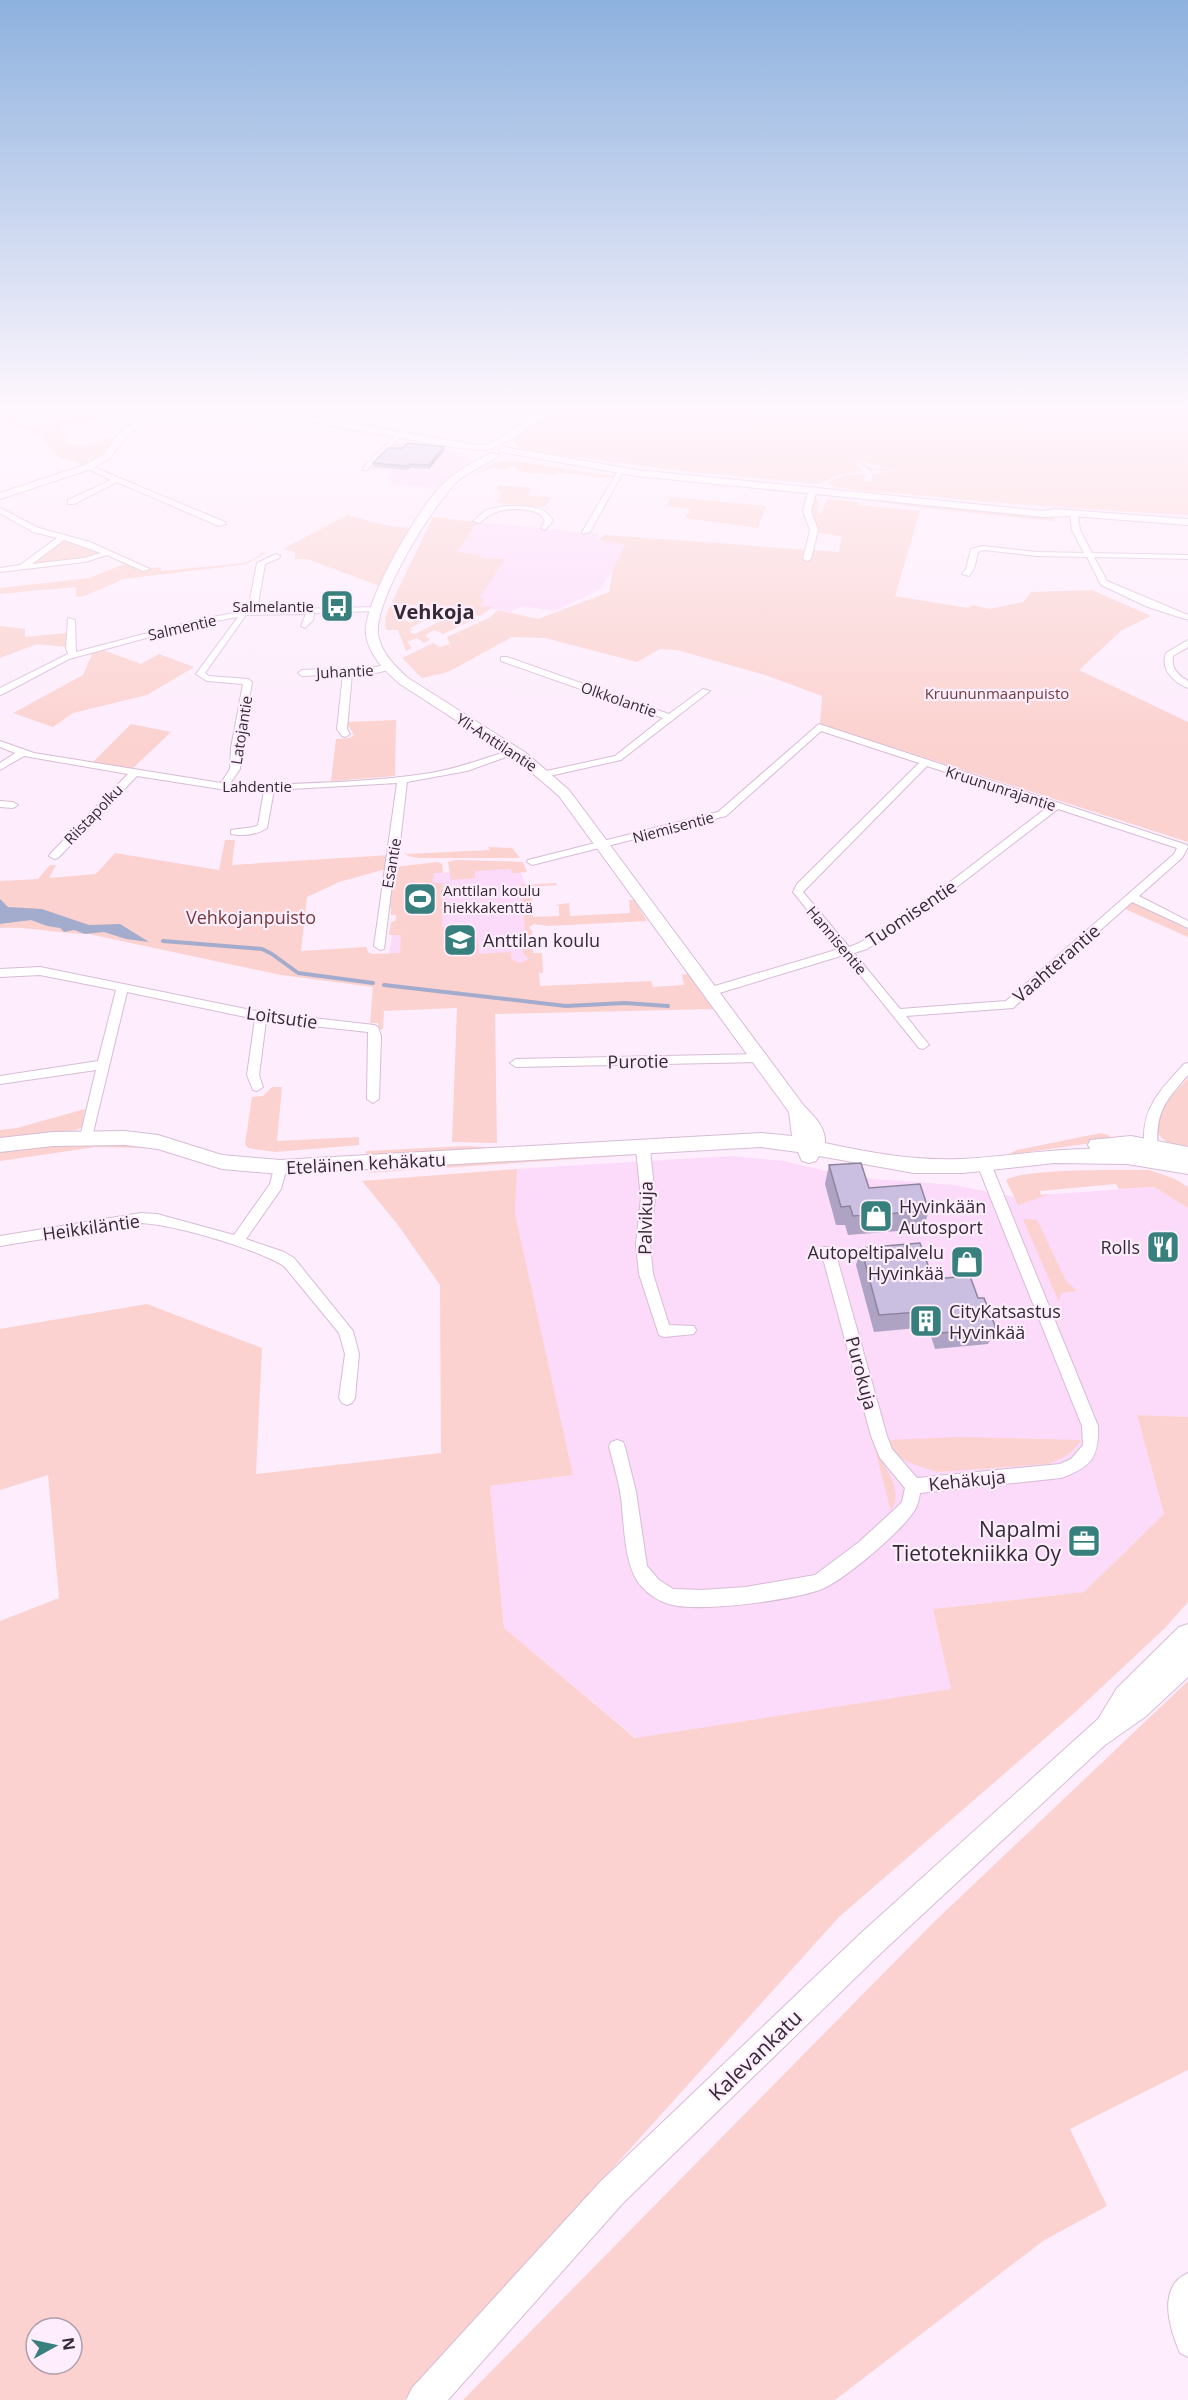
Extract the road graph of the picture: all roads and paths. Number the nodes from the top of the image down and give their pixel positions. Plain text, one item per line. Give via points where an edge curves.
1 (14, 518) edge
2 (208, 518) edge
3 (420, 518) edge
4 (480, 518) edge
5 (548, 518) edge
6 (595, 518) edge
7 (810, 518) edge
8 (1072, 518) edge
9 (1121, 518) edge
10 (477, 521) dead end
11 (1188, 522) edge
12 (222, 524) dead end
13 (545, 528) dead end
14 (586, 532) dead end
15 (63, 537) junction
16 (107, 553) junction
17 (1089, 555) junction
18 (276, 556) dead end
19 (1188, 557) edge
20 (807, 559) dead end
21 (23, 567) junction
22 (146, 569) dead end
23 (0, 570) edge
24 (966, 574) dead end
25 (376, 609) junction
26 (310, 611) junction
27 (247, 613) junction
28 (1188, 618) edge
29 (71, 620) dead end
30 (304, 626) dead end
31 (1188, 643) edge
32 (73, 655) junction
33 (504, 659) dead end
34 (389, 667) junction
35 (348, 671) junction
36 (302, 673) dead end
37 (1188, 686) edge
38 (706, 691) dead end
39 (0, 692) edge
40 (670, 717) junction
41 (819, 727) joint
42 (345, 734) dead end
43 (0, 744) edge
44 (515, 752) junction
45 (22, 753) junction
46 (924, 763) junction
47 (0, 766) edge
48 (134, 773) junction
49 (545, 774) junction
50 (402, 780) junction
51 (223, 787) junction
52 (269, 788) junction
53 (0, 804) edge
54 (13, 806) dead end
55 (1056, 807) junction
56 (235, 832) dead end
57 (603, 845) junction
58 (1183, 847) joint
59 (54, 856) dead end
60 (532, 862) dead end
61 (1131, 897) junction
62 (1188, 925) edge
63 (380, 946) dead end
64 (848, 952) junction
65 (0, 973) edge
66 (122, 988) junction
67 (712, 991) junction
68 (898, 1013) junction
69 (261, 1016) junction
70 (923, 1045) dead end
71 (761, 1058) junction
72 (516, 1063) dead end
73 (103, 1065) junction
74 (1188, 1067) edge
75 (0, 1080) edge
76 (257, 1087) dead end
77 (373, 1100) dead end
78 (86, 1137) junction
79 (0, 1145) edge
80 (643, 1149) junction
81 (810, 1149) junction
82 (1151, 1153) junction
83 (1188, 1154) edge
84 (984, 1164) junction
85 (280, 1167) junction
86 (1188, 1167) edge
87 (0, 1241) edge
88 (237, 1241) junction
89 (828, 1251) dead end
90 (689, 1330) dead end
91 (347, 1398) dead end
92 (617, 1447) dead end
93 (914, 1486) junction
94 (1188, 1636) edge
95 (1188, 1660) edge
96 (1105, 1728) junction
97 (1188, 2285) edge
98 (1188, 2345) edge
99 (423, 2400) edge

1 - 15 street via 36,530
2 - 12 street
3 - 25 street, Yli-Anttilantie
4 - 10 street
5 - 13 street
6 - 14 street
7 - 20 street via 814,530
8 - 17 street
9 - 11 street
15 - 16 street
15 - 21 street
16 - 21 street via 85,560
16 - 22 street
17 - 19 street
17 - 24 street via 978,549
17 - 28 street via 1104,583 1141,602
18 - 27 street via 261,563
21 - 23 street
25 - 26 street, Salmentie
25 - 34 street, Yli-Anttilantie via 373,639
26 - 27 street, Salmentie
26 - 30 street
27 - 32 street, Salmentie
27 - 51 street, Latojantie via 200,674 248,682 235,769
29 - 32 street
31 - 37 street via 1169,655 1167,662 1172,674
32 - 39 street, Salmentie
33 - 40 street, Olkkolantie
34 - 35 street, Juhantie
34 - 44 street, Yli-Anttilantie via 413,688
35 - 36 street, Juhantie
35 - 42 street via 342,722
38 - 40 street
40 - 49 street, Olkkolantie via 618,758
41 - 46 street, Kruununrajantie
41 - 57 street, Niemisentie via 722,814
43 - 45 street, Lahdentie
44 - 49 street, Yli-Anttilantie
44 - 50 street, Lahdentie via 464,769
45 - 47 street
45 - 48 street, Lahdentie
46 - 55 street, Kruununrajantie
46 - 64 street, Hannisentie via 798,892
48 - 51 street, Lahdentie
48 - 59 street, Riistapolku
49 - 57 street, Yli-Anttilantie
50 - 52 street, Lahdentie
50 - 63 street, Esantie
51 - 52 street, Lahdentie
52 - 56 street via 263,826
53 - 54 street
55 - 58 street, Kruununrajantie
55 - 64 street, Tuomisentie via 915,914
57 - 60 street, Niemisentie
57 - 67 street, Yli-Anttilantie
58 - 61 street, Vaahterantie via 1178,856
61 - 62 street
61 - 68 street, Vaahterantie via 1009,1005
64 - 67 street, Tuomisentie
64 - 68 street, Hannisentie
65 - 66 street, Loitsutie via 40,971
66 - 69 street, Loitsutie
66 - 73 street
67 - 71 street, Yli-Anttilantie
68 - 70 street, Hannisentie
69 - 76 street via 253,1075
69 - 77 street, Loitsutie via 374,1030
71 - 72 street, Purotie
71 - 81 street, Yli-Anttilantie via 798,1111 801,1136
73 - 75 street
73 - 78 street
74 - 82 street via 1152,1109
78 - 79 street, Eteläinen kehäkatu
78 - 85 street, Eteläinen kehäkatu via 158,1142 222,1162
80 - 81 street, Eteläinen kehäkatu via 736,1143
80 - 85 street, Eteläinen kehäkatu
80 - 90 street, Palvikuja via 648,1205 642,1244 646,1274 664,1331
81 - 84 street, Eteläinen kehäkatu via 831,1163 882,1170
82 - 83 street, Eteläinen kehäkatu
82 - 84 street, Eteläinen kehäkatu via 1127,1157 1054,1156
82 - 86 street, Eteläinen kehäkatu
84 - 93 street, Kehäkuja via 1090,1426 1091,1446 1077,1464 1061,1471
85 - 88 street via 276,1185
87 - 88 street, Heikkiläntie via 141,1218 165,1220
88 - 91 street, Heikkiläntie via 289,1262 346,1331 352,1354
89 - 93 street, Purokuja via 879,1436 886,1453
92 - 93 street, Kehäkuja via 639,1568 649,1583 675,1598 699,1600 826,1579 897,1519 908,1507
94 - 96 street, Kalevankatu via 1126,1697
95 - 96 street, Kalevankatu via 1136,1708
96 - 99 street, Kalevankatu via 879,1935 612,2192
97 - 98 street via 1180,2295 1178,2313

